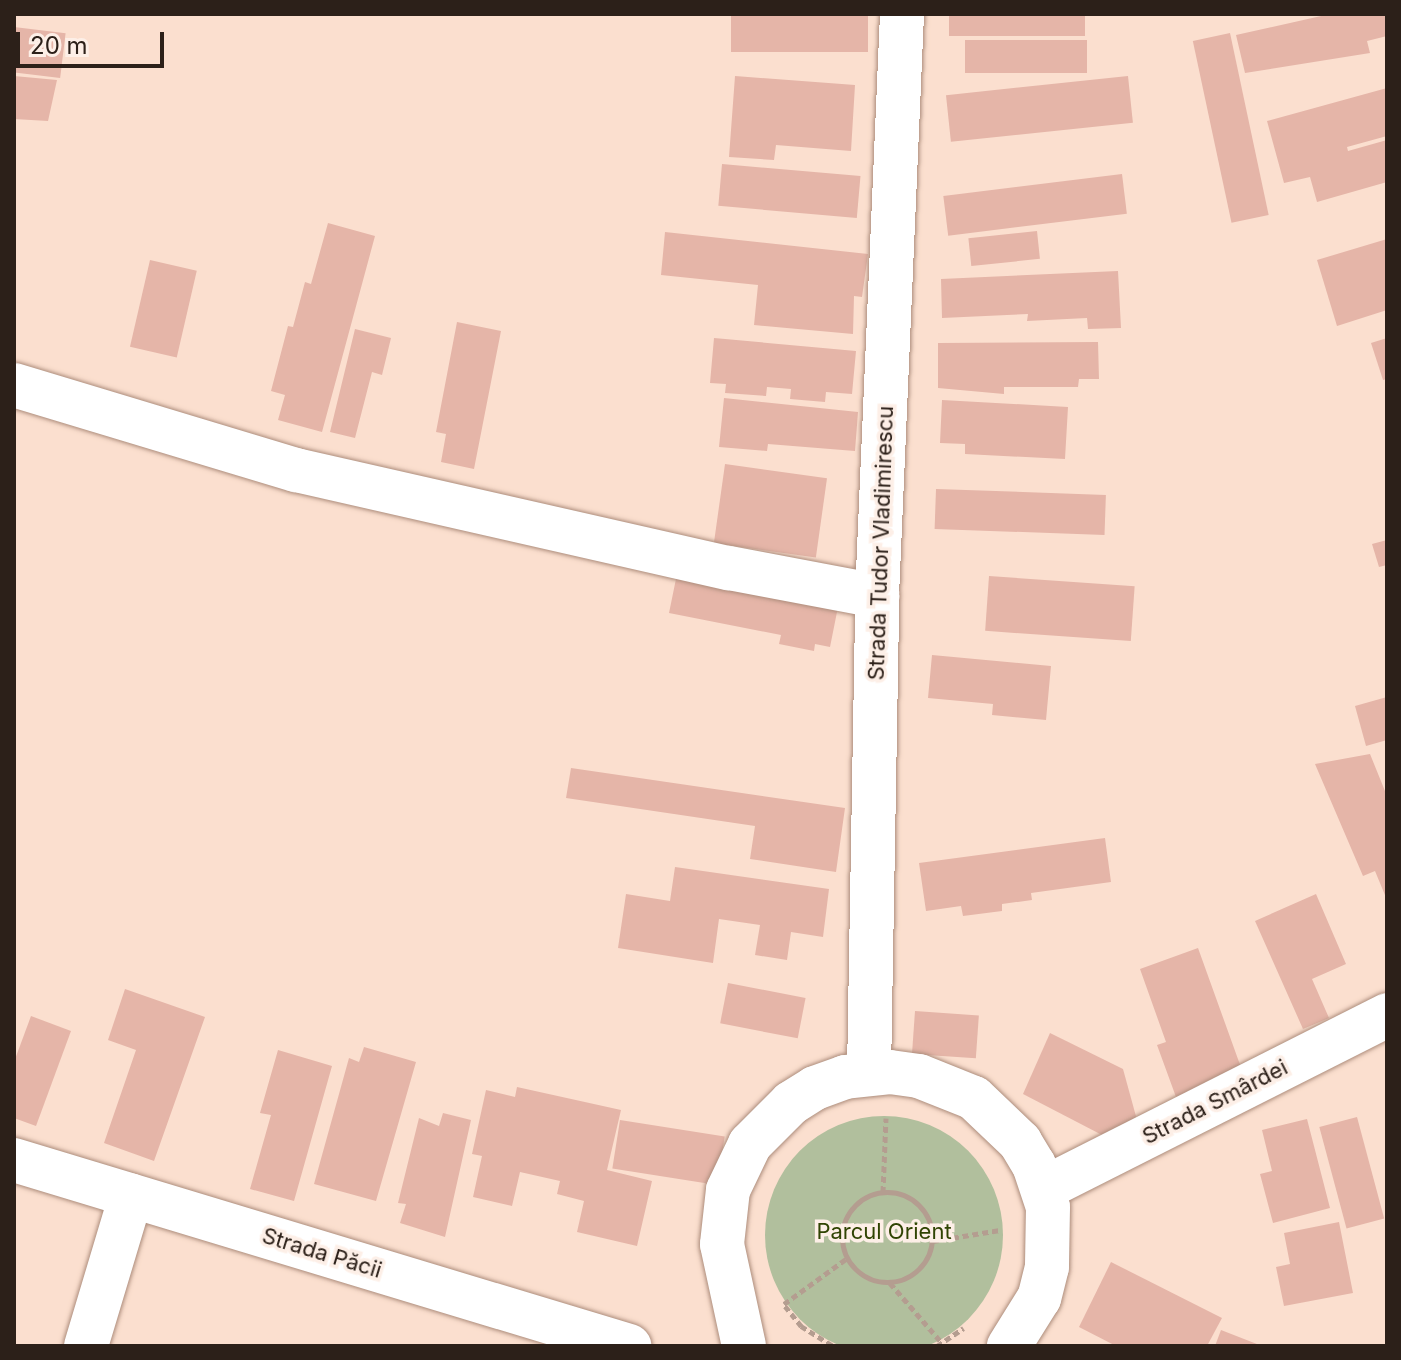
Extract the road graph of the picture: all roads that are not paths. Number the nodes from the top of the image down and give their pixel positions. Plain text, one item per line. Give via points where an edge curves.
1 (902, 14) edge
2 (14, 385) edge
3 (877, 596) junction
4 (1387, 1015) edge
5 (869, 1073) junction
6 (14, 1160) edge
7 (1043, 1189) junction
8 (131, 1196) junction
9 (86, 1346) edge
10 (629, 1346) edge
11 (744, 1346) edge
12 (1009, 1346) edge

1 - 3 street, Strada Tudor Vladimirescu
2 - 3 street via 296,470 729,568
3 - 5 street, Strada Tudor Vladimirescu
4 - 7 street, Strada Smârdei
5 - 7 street via 919,1076 974,1098 1020,1142
5 - 11 street via 815,1088 791,1103 764,1126 735,1171 722,1244
6 - 8 street, Strada Păcii
7 - 12 street via 1050,1235 1047,1267 1039,1298
8 - 9 street
8 - 10 street, Strada Păcii

